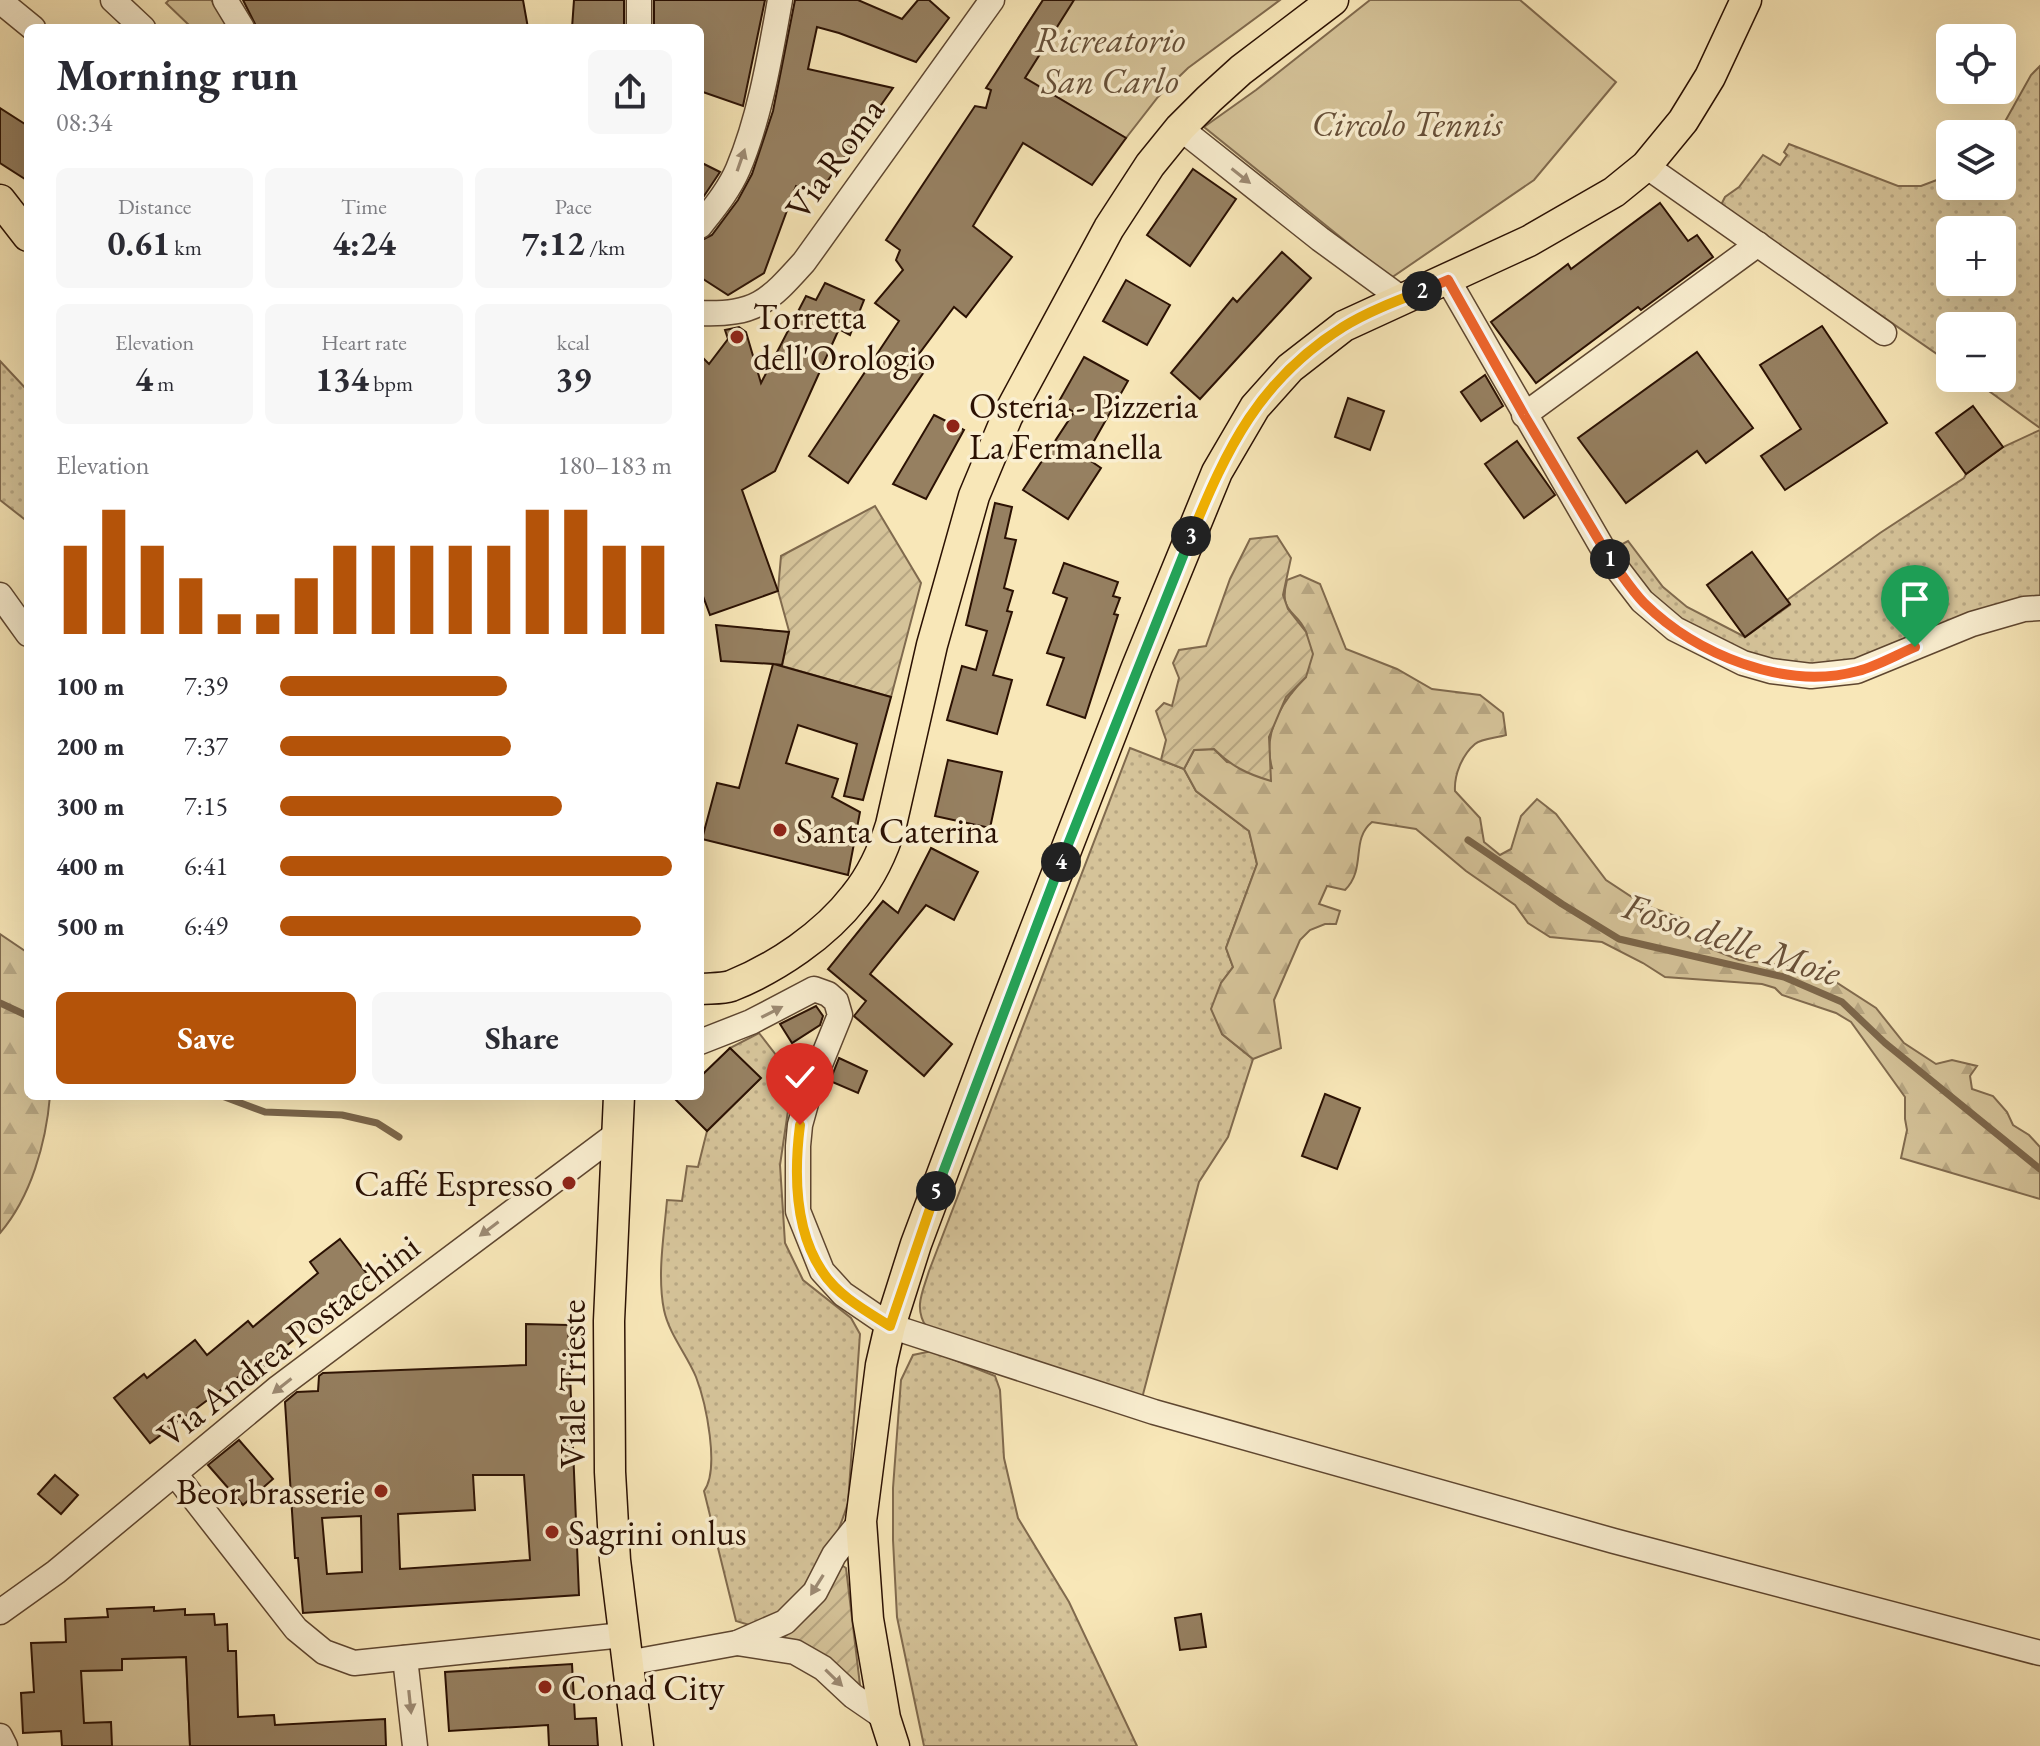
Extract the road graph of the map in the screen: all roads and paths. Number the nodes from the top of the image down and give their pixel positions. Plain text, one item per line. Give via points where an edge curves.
1 (113, 0) edge
2 (225, 0) edge
3 (639, 0) edge
4 (992, 0) edge
5 (1333, 0) edge
6 (1746, 0) edge
7 (0, 1) edge
8 (778, 12) edge
9 (28, 24) edge
10 (139, 24) edge
11 (240, 24) edge
12 (639, 24) edge
13 (1180, 128) junction
14 (1646, 166) junction
15 (0, 200) edge
16 (704, 221) edge
17 (24, 231) edge
18 (1758, 244) junction
19 (1448, 280) junction
20 (1402, 299) junction
21 (704, 313) edge
22 (1884, 333) dead end
23 (1524, 415) junction
24 (0, 595) edge
25 (2040, 608) edge
26 (24, 628) edge
27 (714, 988) edge
28 (704, 1040) edge
29 (619, 1100) edge
30 (631, 1100) edge
31 (619, 1132) junction
32 (890, 1326) junction
33 (175, 1474) junction
34 (861, 1521) junction
35 (1, 1613) edge
36 (737, 1643) junction
37 (625, 1649) junction
38 (2040, 1653) edge
39 (405, 1658) junction
40 (890, 1732) edge
41 (0, 1736) edge
42 (5, 1746) edge
43 (415, 1746) edge
44 (638, 1746) edge

1 - 10 street
2 - 11 street
3 - 12 street
4 - 21 street, Via Roma via 804,262 773,296 743,312
5 - 13 main road via 1241,70
6 - 14 main road via 1703,88
7 - 9 street
16 -> 8 street via 738,170
13 -> 20 street
13 - 27 main road via 1109,228 1007,417 974,496 883,851 854,898 805,943 776,963
14 - 18 street
14 - 19 main road via 1614,192 1529,241
15 - 17 main road
18 - 22 street
18 - 23 street
19 - 20 main road
19 - 23 street
20 - 32 main road via 1344,326 1290,368 1255,407 1217,472 1008,997
23 - 25 street via 1606,554 1642,601 1675,629 1743,663 1811,676 1857,671 1972,624
24 - 26 street
28 -> 32 street via 814,989 836,1001 840,1015 800,1125 798,1211 822,1271 843,1294
29 - 31 main road, Viale Trieste
30 - 31 main road, Viale Trieste
31 -> 33 street, Via Andrea Postacchini via 279,1387
31 - 37 main road, Viale Trieste via 607,1381
32 - 34 main road
32 - 38 street via 1169,1417
33 - 35 street, Via Andrea Postacchini
33 - 39 street via 296,1629 324,1652 354,1663
34 -> 36 street via 834,1555 815,1592 785,1622
34 - 40 main road via 868,1619
36 - 37 street
36 -> 40 street via 795,1652 823,1668
37 - 39 street
37 - 44 main road, Viale Trieste
39 -> 43 street
41 - 42 street

